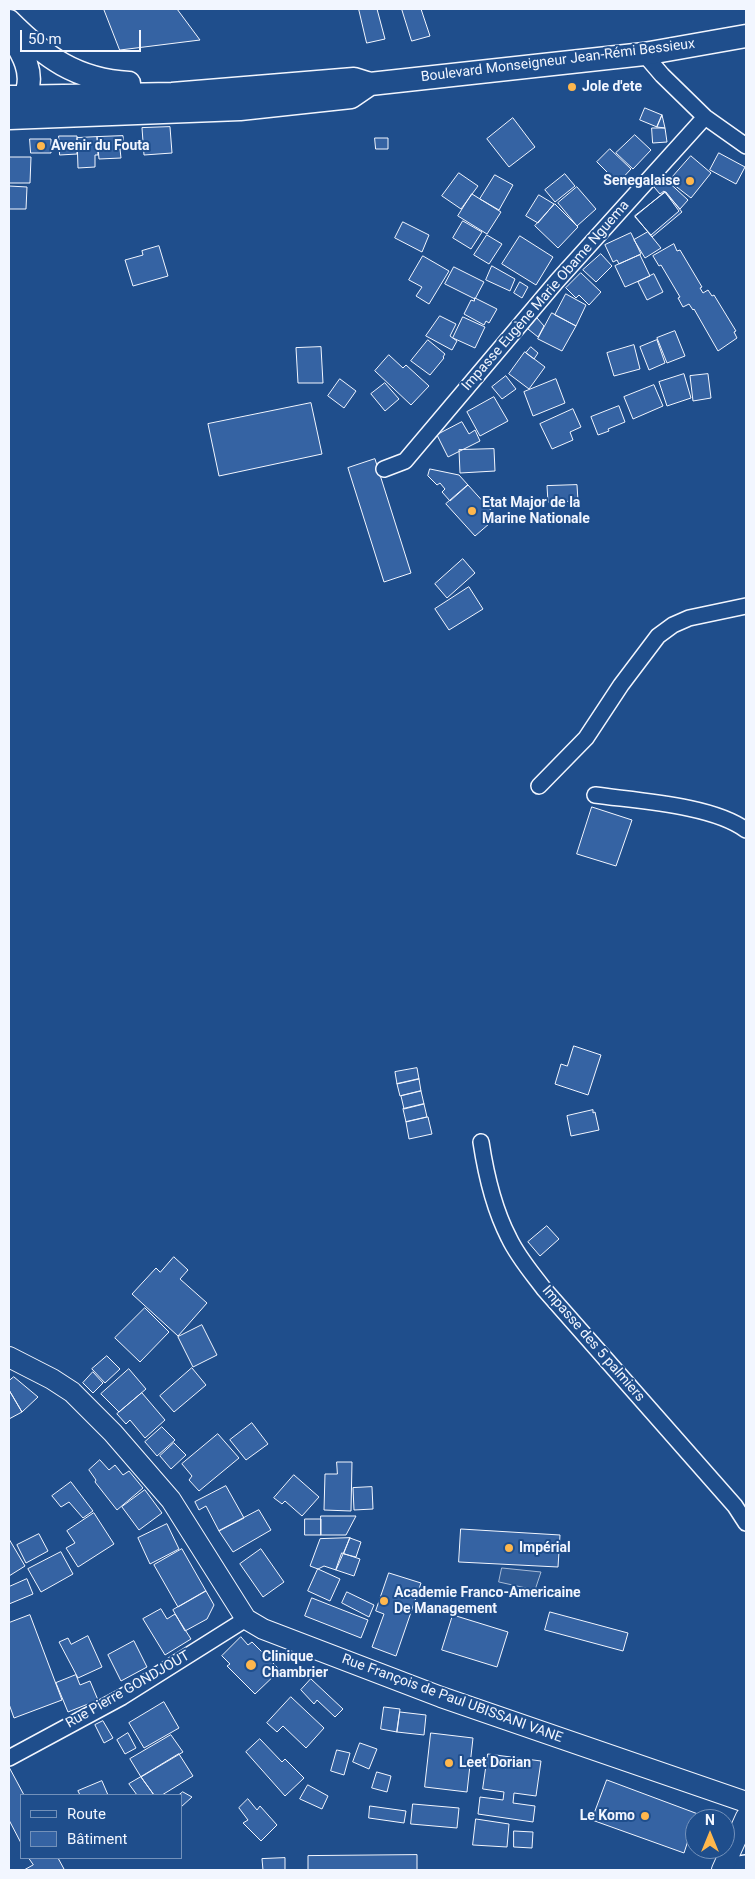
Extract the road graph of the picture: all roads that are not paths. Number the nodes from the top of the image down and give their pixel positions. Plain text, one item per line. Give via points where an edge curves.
1 (9, 21) edge
2 (9, 30) edge
3 (746, 36) edge
4 (644, 54) junction
5 (370, 84) junction
6 (247, 89) junction
7 (14, 102) edge
8 (705, 118) junction
9 (746, 146) edge
10 (384, 469) dead end
11 (746, 606) edge
12 (539, 786) dead end
13 (595, 796) dead end
14 (746, 830) edge
15 (481, 1142) dead end
16 (9, 1357) edge
17 (746, 1523) edge
18 (246, 1619) junction
19 (9, 1758) edge
20 (746, 1802) edge
21 (746, 1816) edge
22 (746, 1863) edge
23 (723, 1868) edge

1 - 6 main road via 45,54 90,77 118,82 214,84
2 - 7 main road via 30,81
3 - 4 main road, Boulevard Monseigneur Jean-Rémi Bessieux
4 - 5 main road, Boulevard Monseigneur Jean-Rémi Bessieux
4 - 8 street
5 - 6 main road, Boulevard Monseigneur Jean-Rémi Bessieux via 354,79
5 - 7 main road, Boulevard Monseigneur Jean-Rémi Bessieux via 351,97 240,109 56,111
6 - 7 main road, Boulevard Monseigneur Jean-Rémi Bessieux
8 - 9 street
8 - 10 street, Impasse Eugène Marie Obame Nguema via 557,281 404,461
11 - 12 street via 689,618 658,636 620,685 586,738
13 - 14 street via 712,814 727,818
15 - 17 street, Impasse des 5 palmiers via 495,1203 520,1257 544,1289 735,1506
16 - 18 street, Rue François de Paul UBISSANI VANE via 52,1378 72,1392 132,1454 171,1500
18 - 19 street, Rue Pierre GONDJOUT via 122,1697
18 - 20 street, Rue François de Paul UBISSANI VANE via 263,1629 441,1697
21 - 23 street
22 - 23 street

